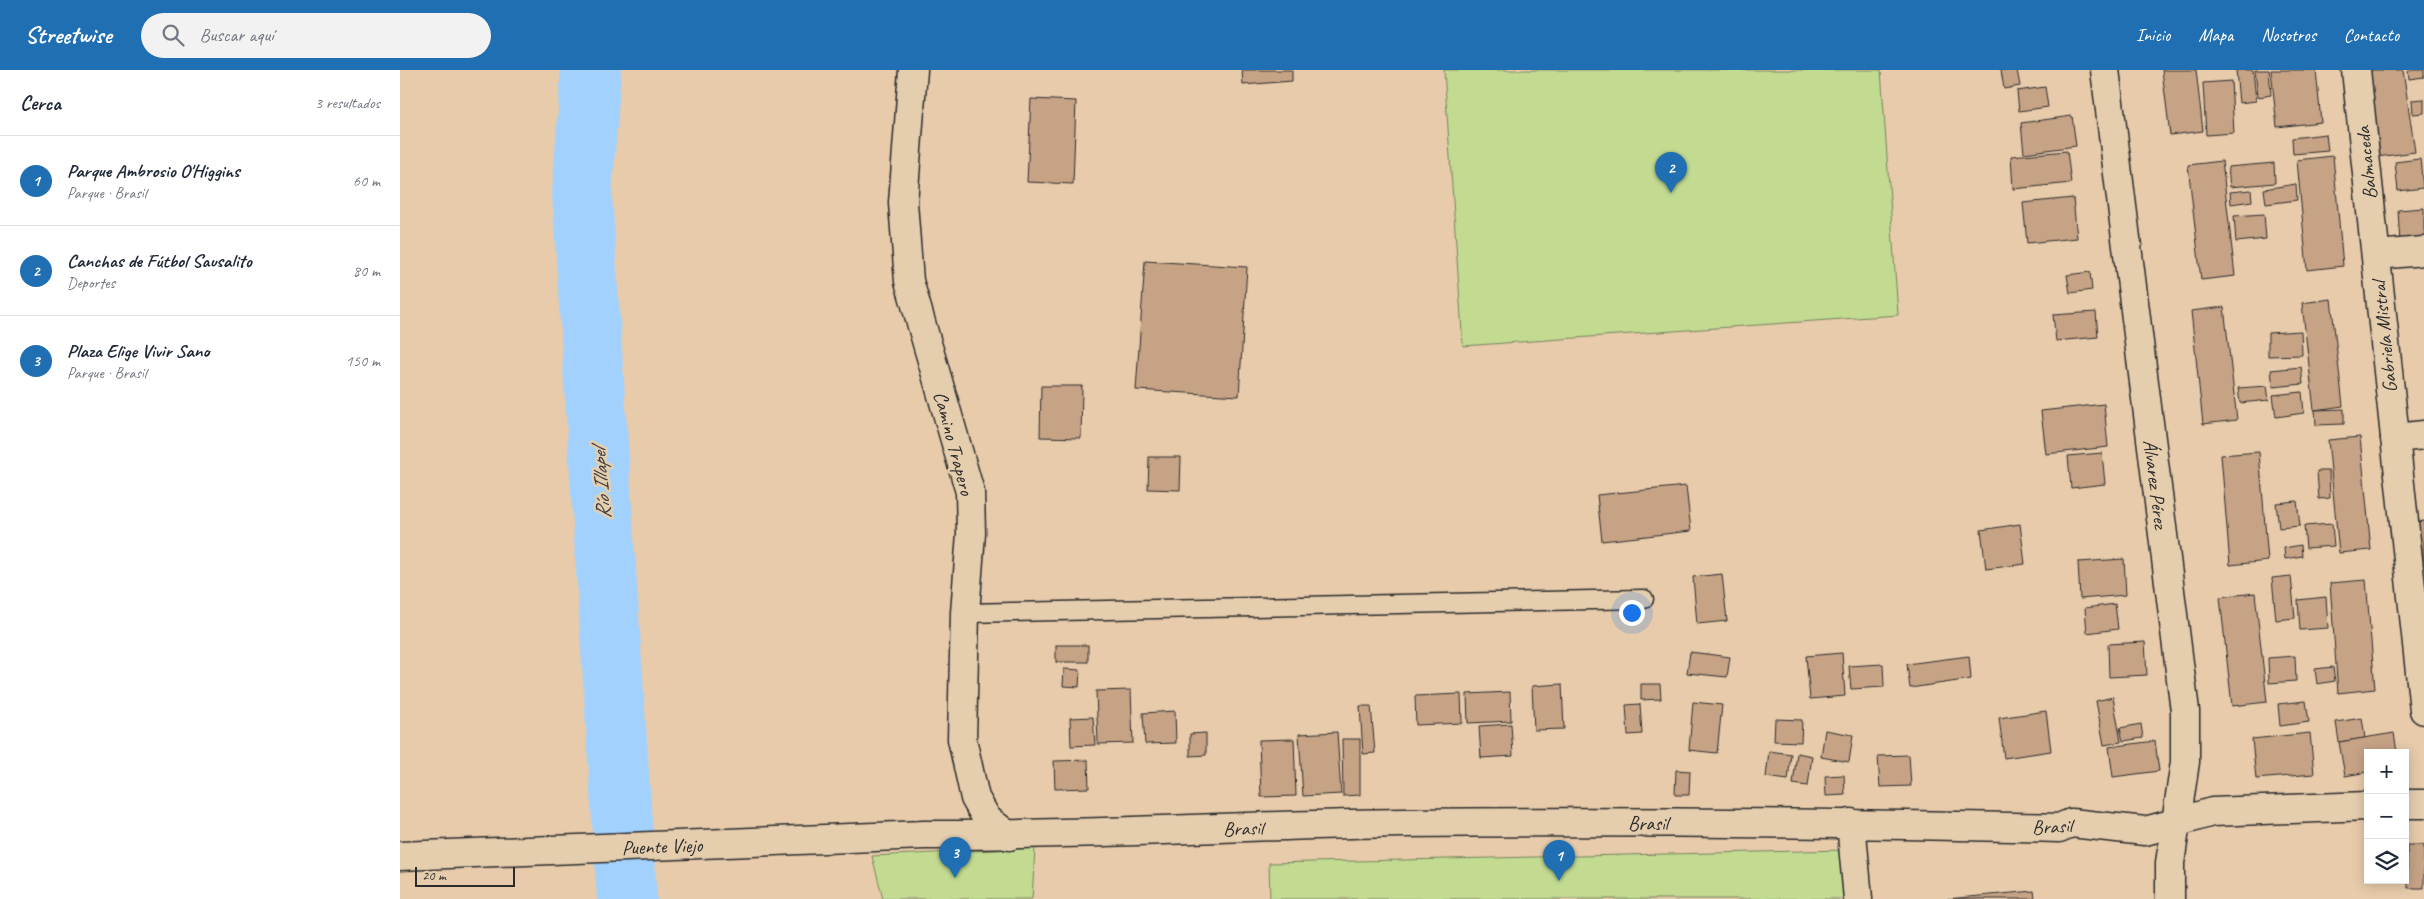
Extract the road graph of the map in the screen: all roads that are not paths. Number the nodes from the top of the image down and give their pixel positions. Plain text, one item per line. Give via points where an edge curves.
1 (913, 70) edge
2 (2105, 70) edge
3 (2356, 70) edge
4 (2424, 251) edge
5 (2376, 255) junction
6 (2424, 435) edge
7 (2395, 438) junction
8 (1644, 599) dead end
9 (965, 613) junction
10 (2424, 710) edge
11 (2409, 804) edge
12 (2424, 804) edge
13 (2364, 806) edge
14 (1851, 823) junction
15 (2175, 823) junction
16 (924, 836) joint
17 (1008, 836) junction
18 (400, 856) edge
19 (1858, 899) edge
20 (2170, 899) edge

1 - 9 street, Camino Trapero via 903,204 910,281 970,492 971,533
2 - 15 street, Álvarez Pérez via 2185,711 2185,762
3 - 5 street, Balmaceda
4 - 5 street, Gabriela Mistral
5 - 7 street, Gabriela Mistral
6 - 7 street
7 - 10 street, Gabriela Mistral
8 - 9 lane
9 - 17 street, Camino Trapero via 962,739 968,774 975,798 987,819
11 - 12 street
13 - 15 street, Brasil via 2212,812
14 - 15 street, Brasil via 2059,828 2071,823 2145,831
14 - 17 street, Brasil via 1401,823
14 - 19 street
15 - 20 street, Álvarez Pérez
16 - 17 street, Brasil
16 - 18 street, Puente Viejo

